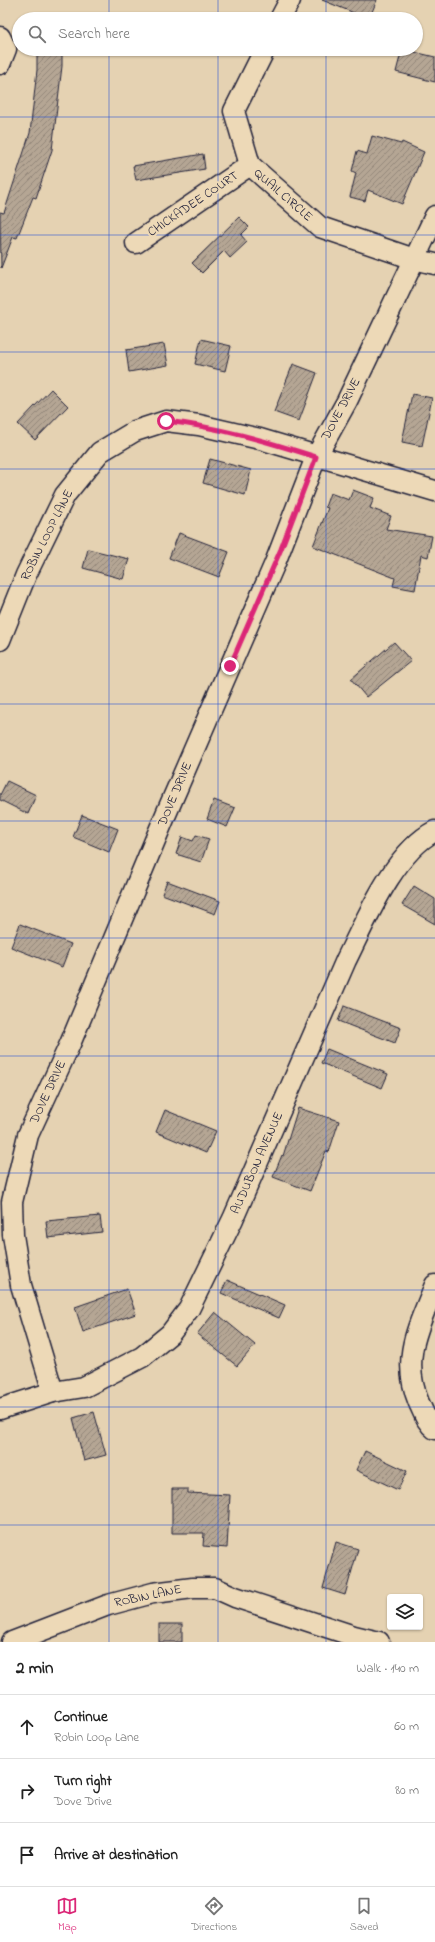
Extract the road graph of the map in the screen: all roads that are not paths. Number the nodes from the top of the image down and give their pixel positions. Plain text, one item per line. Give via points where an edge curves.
1 (290, 0) edge
2 (284, 12) edge
3 (0, 37) edge
4 (262, 56) edge
5 (0, 64) edge
6 (250, 166) junction
7 (435, 216) edge
8 (136, 243) dead end
9 (414, 260) junction
10 (435, 264) edge
11 (316, 457) junction
12 (435, 491) edge
13 (0, 640) edge
14 (435, 831) edge
15 (435, 1285) edge
16 (52, 1392) junction
17 (0, 1409) edge
18 (435, 1429) edge
19 (353, 1639) edge
20 (12, 1642) edge
21 (379, 1642) edge

1 - 2 street
3 - 5 street via 6,49
4 - 6 street, QUAIL CIRCLE via 234,111
6 - 8 street, CHICKADEE COURT
6 - 9 street, QUAIL CIRCLE via 320,227
7 - 9 street, DOVE DRIVE
9 - 10 street, QUAIL CIRCLE
9 - 11 street, DOVE DRIVE via 347,402
11 - 12 street, ROBIN LOOP LANE
11 - 13 street, ROBIN LOOP LANE via 237,434 199,425 166,421 135,432 100,452 65,495 26,575
11 - 16 street, DOVE DRIVE via 275,563 70,1044 28,1135 12,1202 12,1235 21,1285
14 - 16 street, AUDUBON AVENUE via 411,848 367,918 346,960 233,1219 189,1310 170,1334 142,1357 84,1387
15 - 18 street via 411,1350 410,1372 416,1396 428,1423
16 - 17 street, AUDUBON AVENUE
19 - 20 street, ROBIN LANE via 215,1588 193,1588 153,1593 108,1605
19 - 21 street, ROBIN LANE

